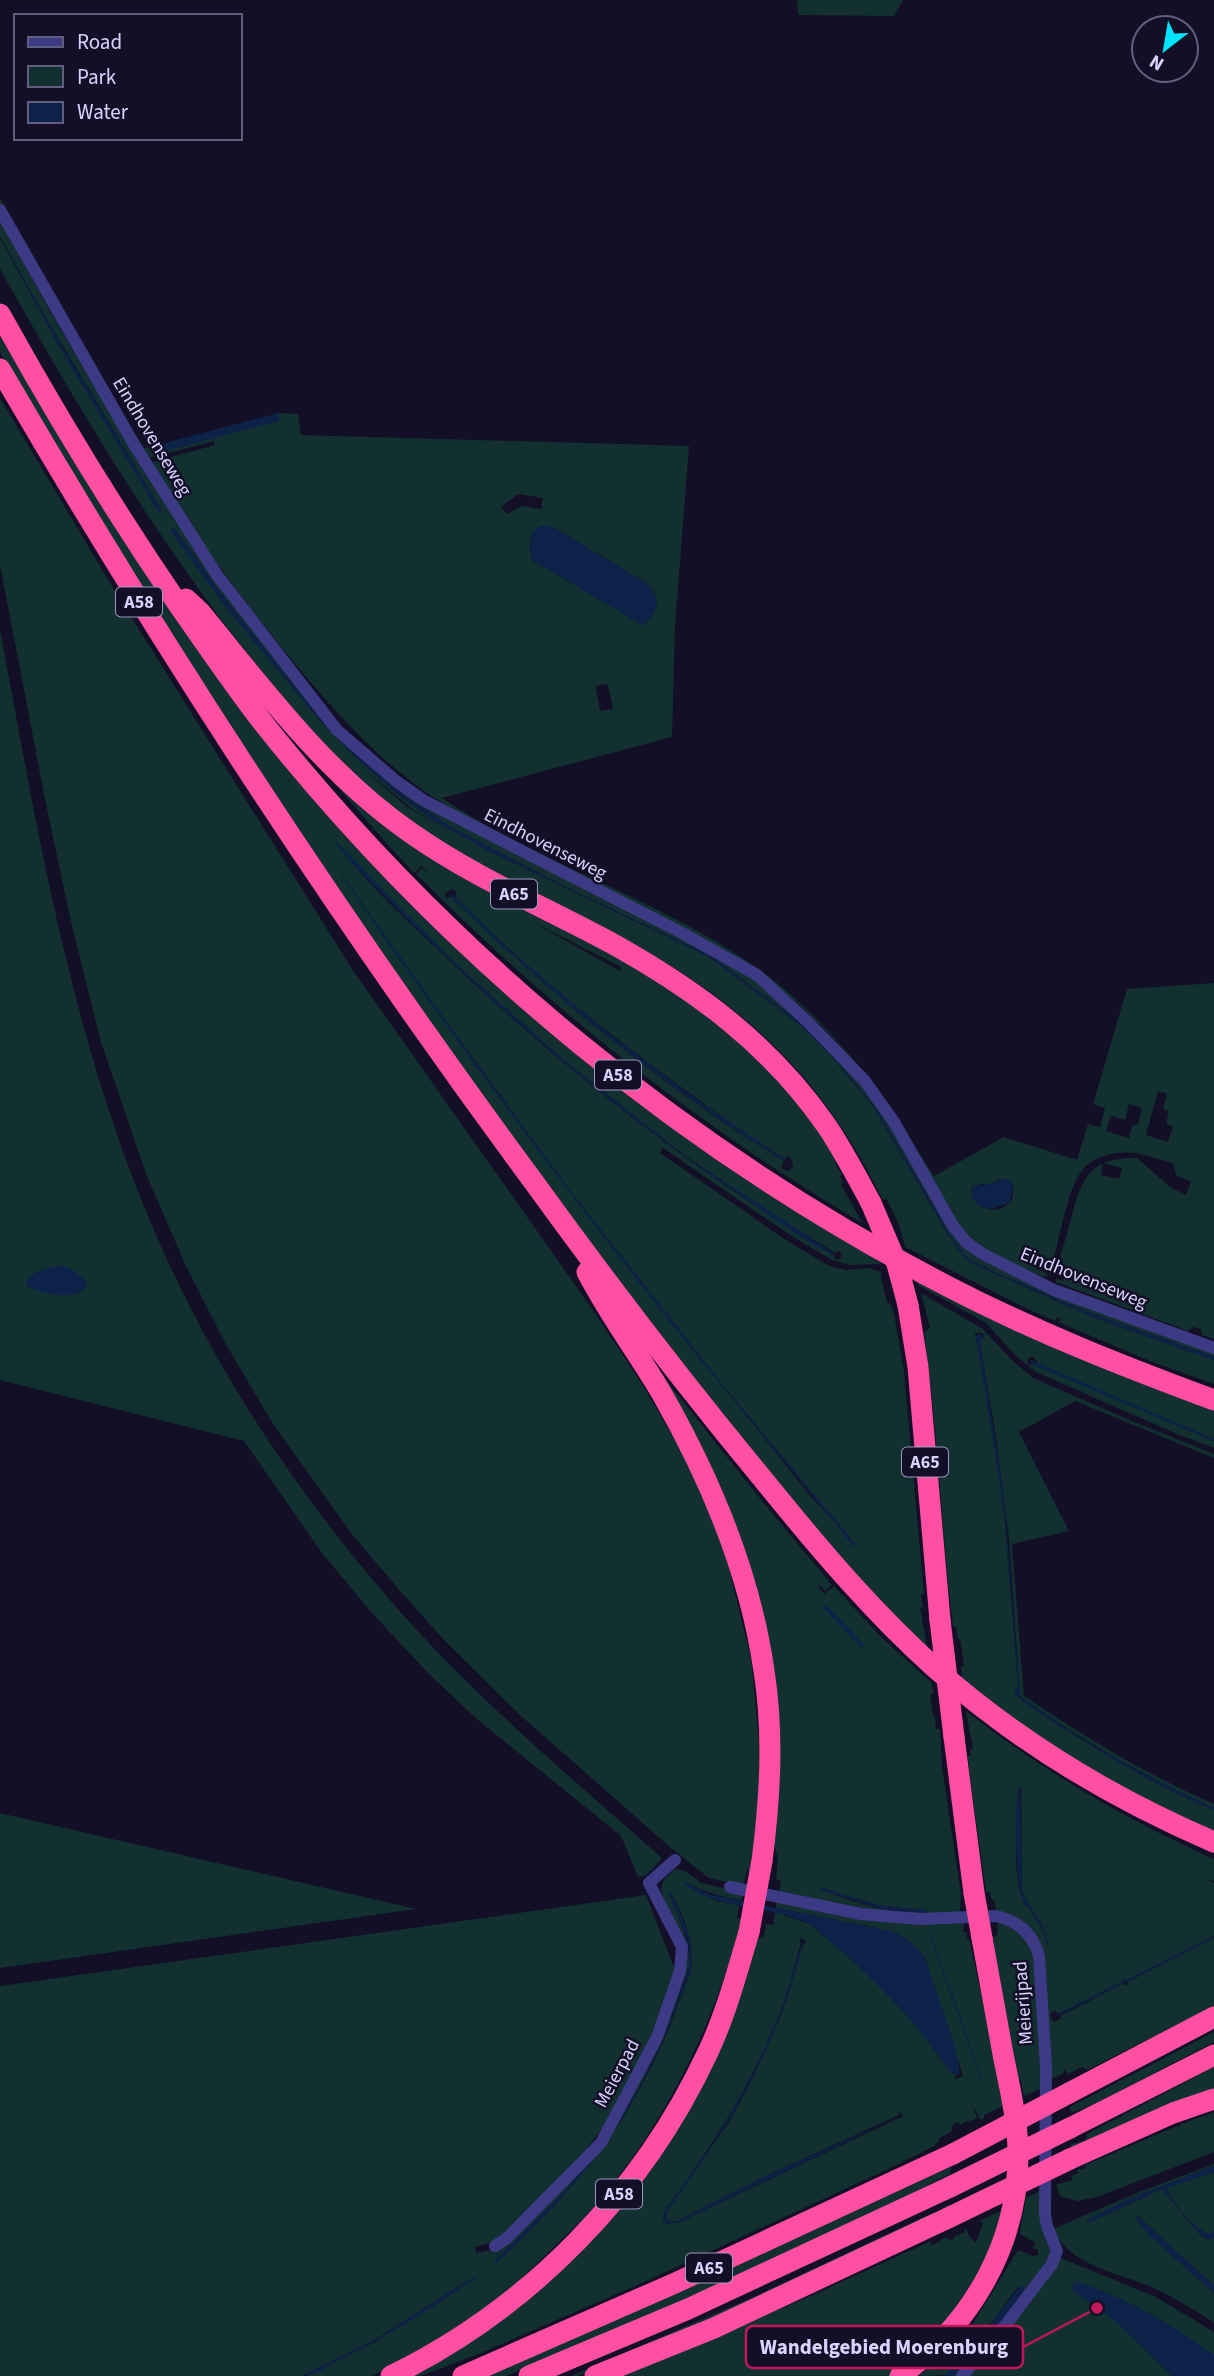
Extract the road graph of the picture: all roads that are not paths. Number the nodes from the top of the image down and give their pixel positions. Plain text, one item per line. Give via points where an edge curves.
1 (0, 210) edge
2 (0, 314) edge
3 (0, 369) edge
4 (158, 575) junction
5 (559, 1217) junction
6 (1214, 1348) edge
7 (1214, 1399) edge
8 (1214, 1842) edge
9 (675, 1860) dead end
10 (730, 1887) dead end
11 (1214, 2017) edge
12 (1214, 2055) edge
13 (1214, 2099) edge
14 (495, 2246) dead end
15 (391, 2376) edge
16 (463, 2376) edge
17 (529, 2376) edge
18 (595, 2376) edge
19 (900, 2376) edge
20 (962, 2376) edge

1 - 6 street, Eindhovenseweg via 135,446 217,575 337,730 423,800 757,975 865,1081 967,1243 1054,1290
2 - 4 highway, A58 via 110,503
3 - 5 highway, A58 via 161,639 285,830
4 - 7 highway, A58 via 253,709 333,805 406,885 592,1056 768,1181 941,1283 1051,1335
4 - 19 highway, A65, bridge via 200,612 330,765 384,814 474,872 648,965 750,1037 810,1104 872,1203 897,1264 918,1367 940,1620 974,1893 1017,2135 1012,2210 998,2257 978,2295 943,2339
5 - 8 highway, A58 via 745,1458 844,1578 899,1634 1028,1740 1101,1787
5 - 15 highway, A58, bridge via 601,1299 695,1454 722,1513 750,1600 769,1727 762,1861 732,1991 680,2107 648,2156 576,2244 497,2312
9 - 14 street, Meierpad via 649,1883 682,1947 680,1970 657,2037 601,2143
10 - 20 street, Meierijpad via 861,1914 920,1919 996,1916 1008,1919 1036,1945 1046,2067 1045,2214 1058,2251
11 - 16 highway, A65, bridge via 953,2154
12 - 17 highway, A65, bridge via 950,2187 688,2309
13 - 18 highway, bridge via 1070,2159 715,2328

